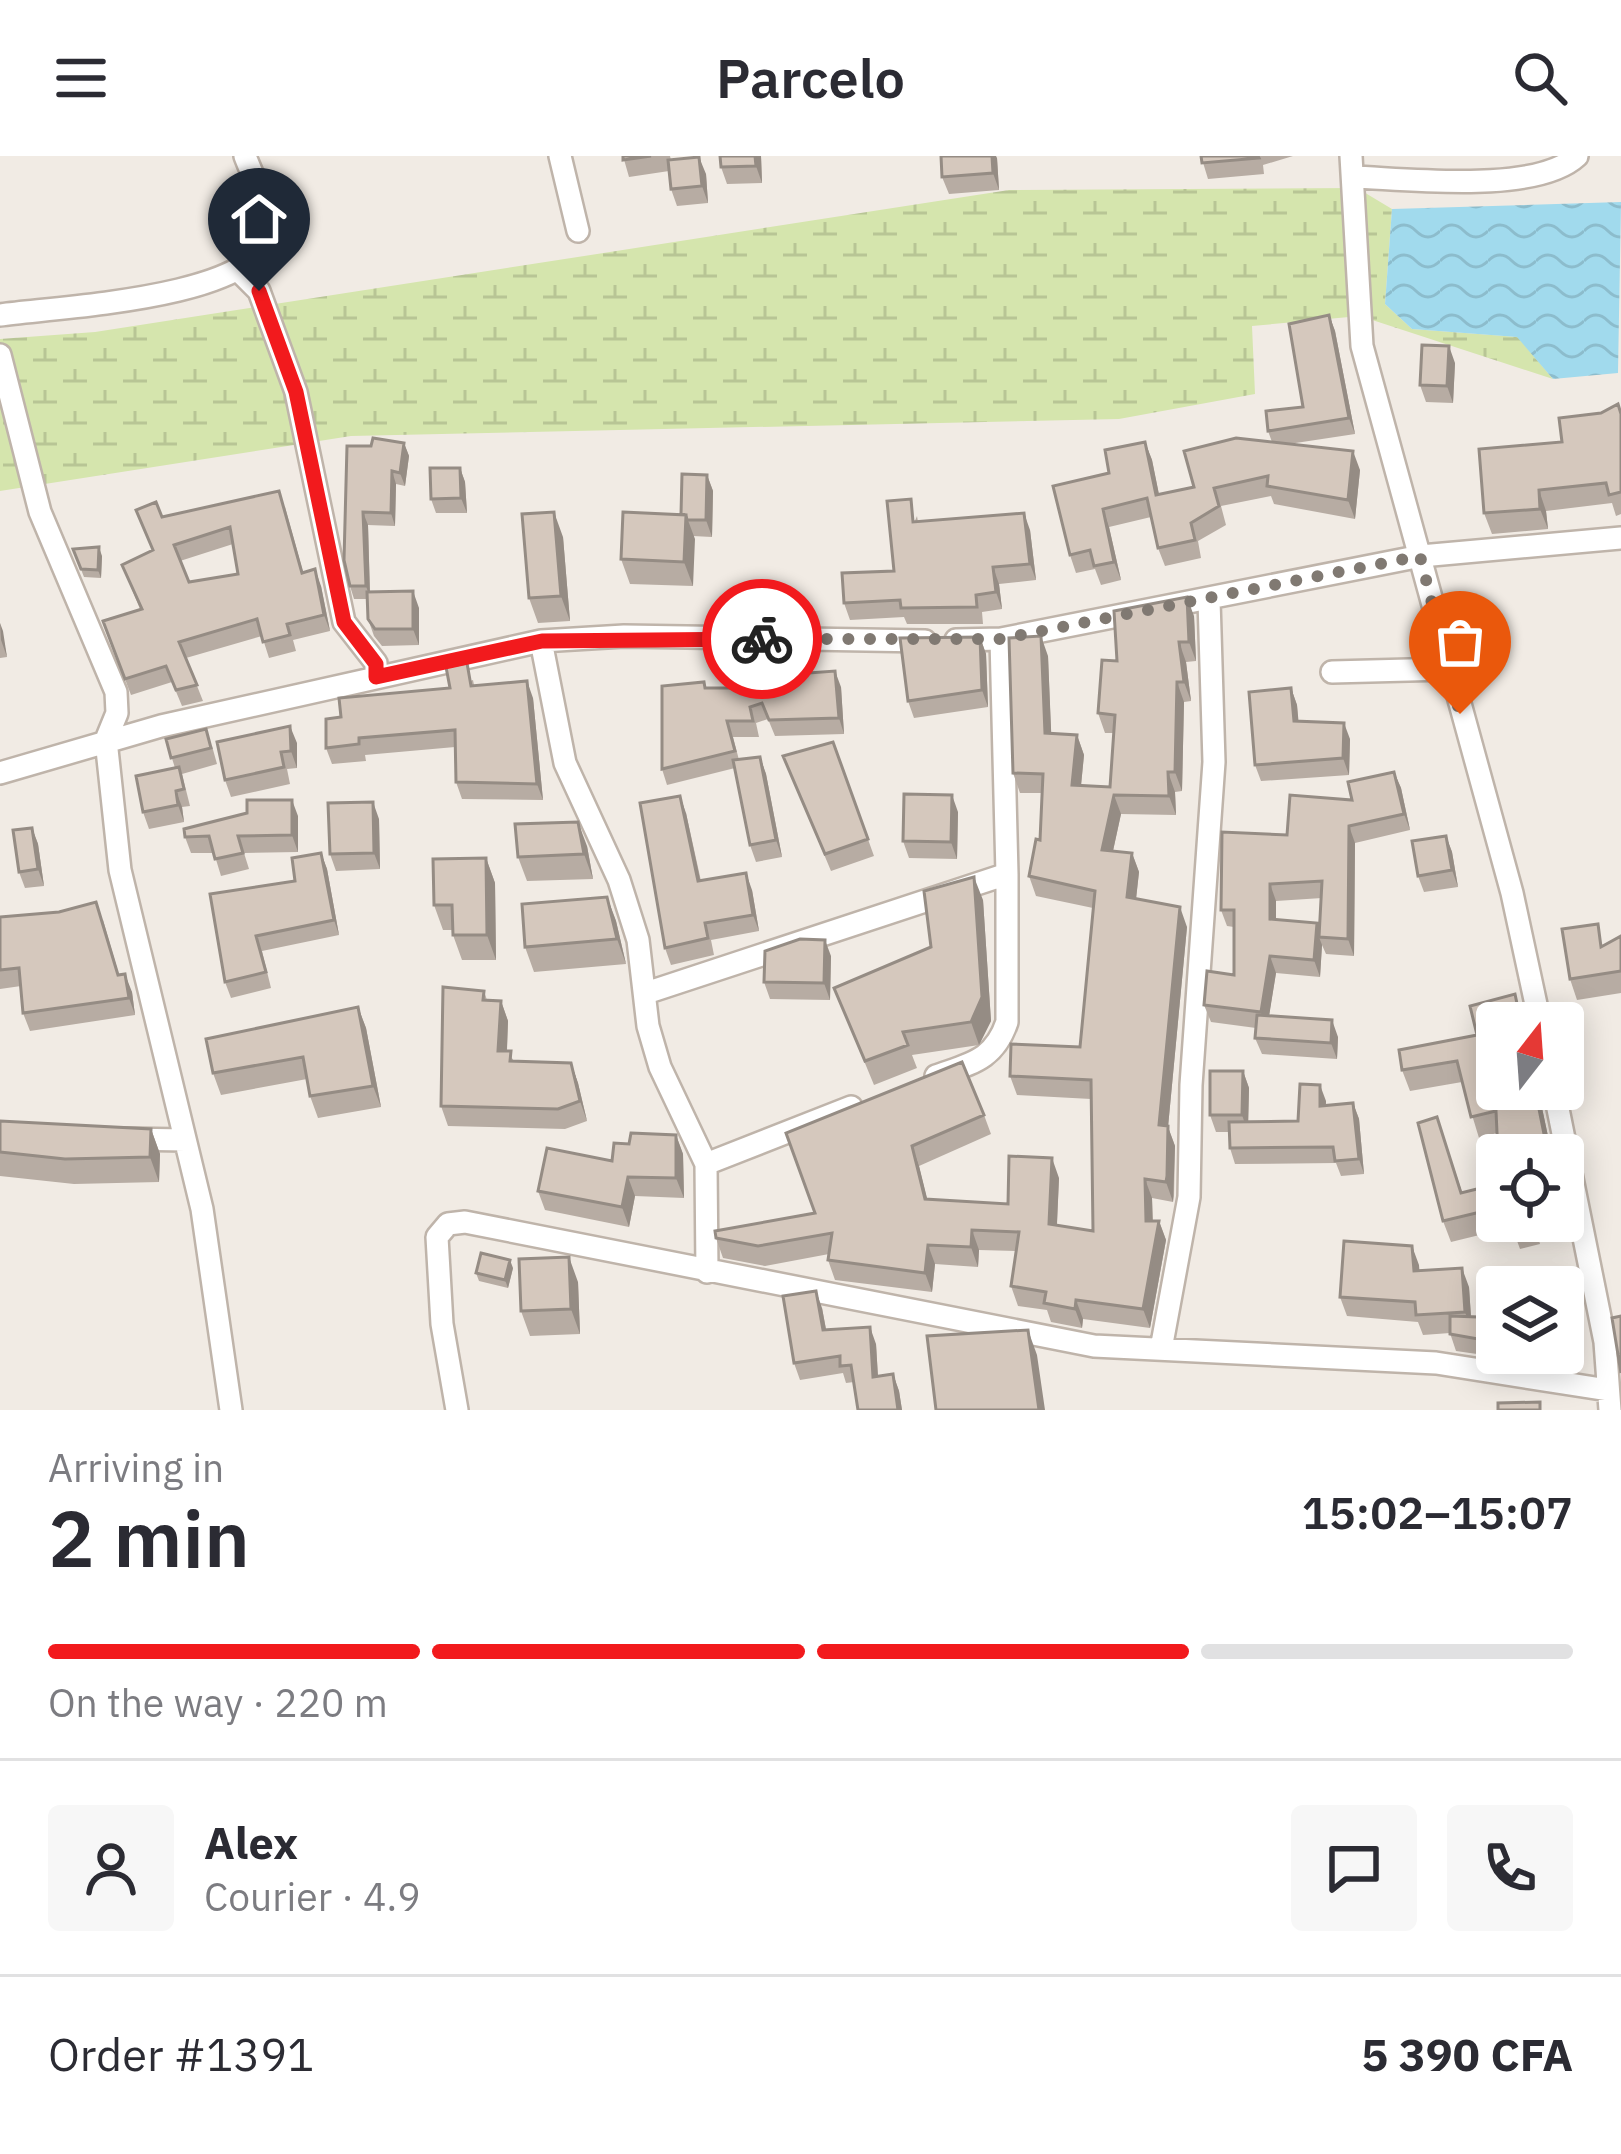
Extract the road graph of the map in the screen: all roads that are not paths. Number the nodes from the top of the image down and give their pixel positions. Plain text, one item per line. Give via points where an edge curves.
1 (245, 156) edge
2 (560, 156) edge
3 (1577, 156) edge
4 (1352, 166) edge
5 (578, 231) dead end
6 (240, 272) junction
7 (0, 315) edge
8 (0, 355) edge
9 (1621, 538) edge
10 (1420, 556) junction
11 (1209, 600) junction
12 (1001, 639) junction
13 (542, 641) junction
14 (1447, 669) junction
15 (1332, 672) dead end
16 (376, 677) junction
17 (106, 740) junction
18 (0, 773) edge
19 (1007, 874) junction
20 (646, 993) junction
21 (1535, 1002) edge
22 (923, 1080) edge
23 (879, 1096) edge
24 (1559, 1110) edge
25 (104, 1138) edge
26 (185, 1140) junction
27 (706, 1164) junction
28 (707, 1272) junction
29 (1613, 1336) edge
30 (1161, 1349) junction
31 (1609, 1400) edge
32 (231, 1410) edge
33 (458, 1410) edge

1 - 6 street via 267,238
2 - 5 street
3 - 4 street via 1551,172 1510,178
4 - 10 street via 1362,346
6 - 7 street via 199,287
6 - 16 street via 259,291 296,392 344,622 376,664
8 - 17 street via 40,512 116,692
9 - 10 street
10 - 11 street
10 - 14 street
11 - 12 street
11 - 30 street via 1214,762 1189,1197
12 - 13 street
12 - 19 street
13 - 16 street
13 - 20 street via 566,763 619,880
14 - 15 street
14 - 21 street
16 - 17 street
17 - 18 street
17 - 26 street via 120,870
19 - 20 street
19 - 22 street via 1007,1022 999,1045 989,1057
20 - 27 street via 660,1066
23 - 27 street
24 - 29 street
25 - 26 street
26 - 32 street
27 - 28 street
28 - 30 street via 1094,1346
28 - 33 street via 448,1224 437,1237
29 - 31 street
30 - 31 street via 1436,1363

